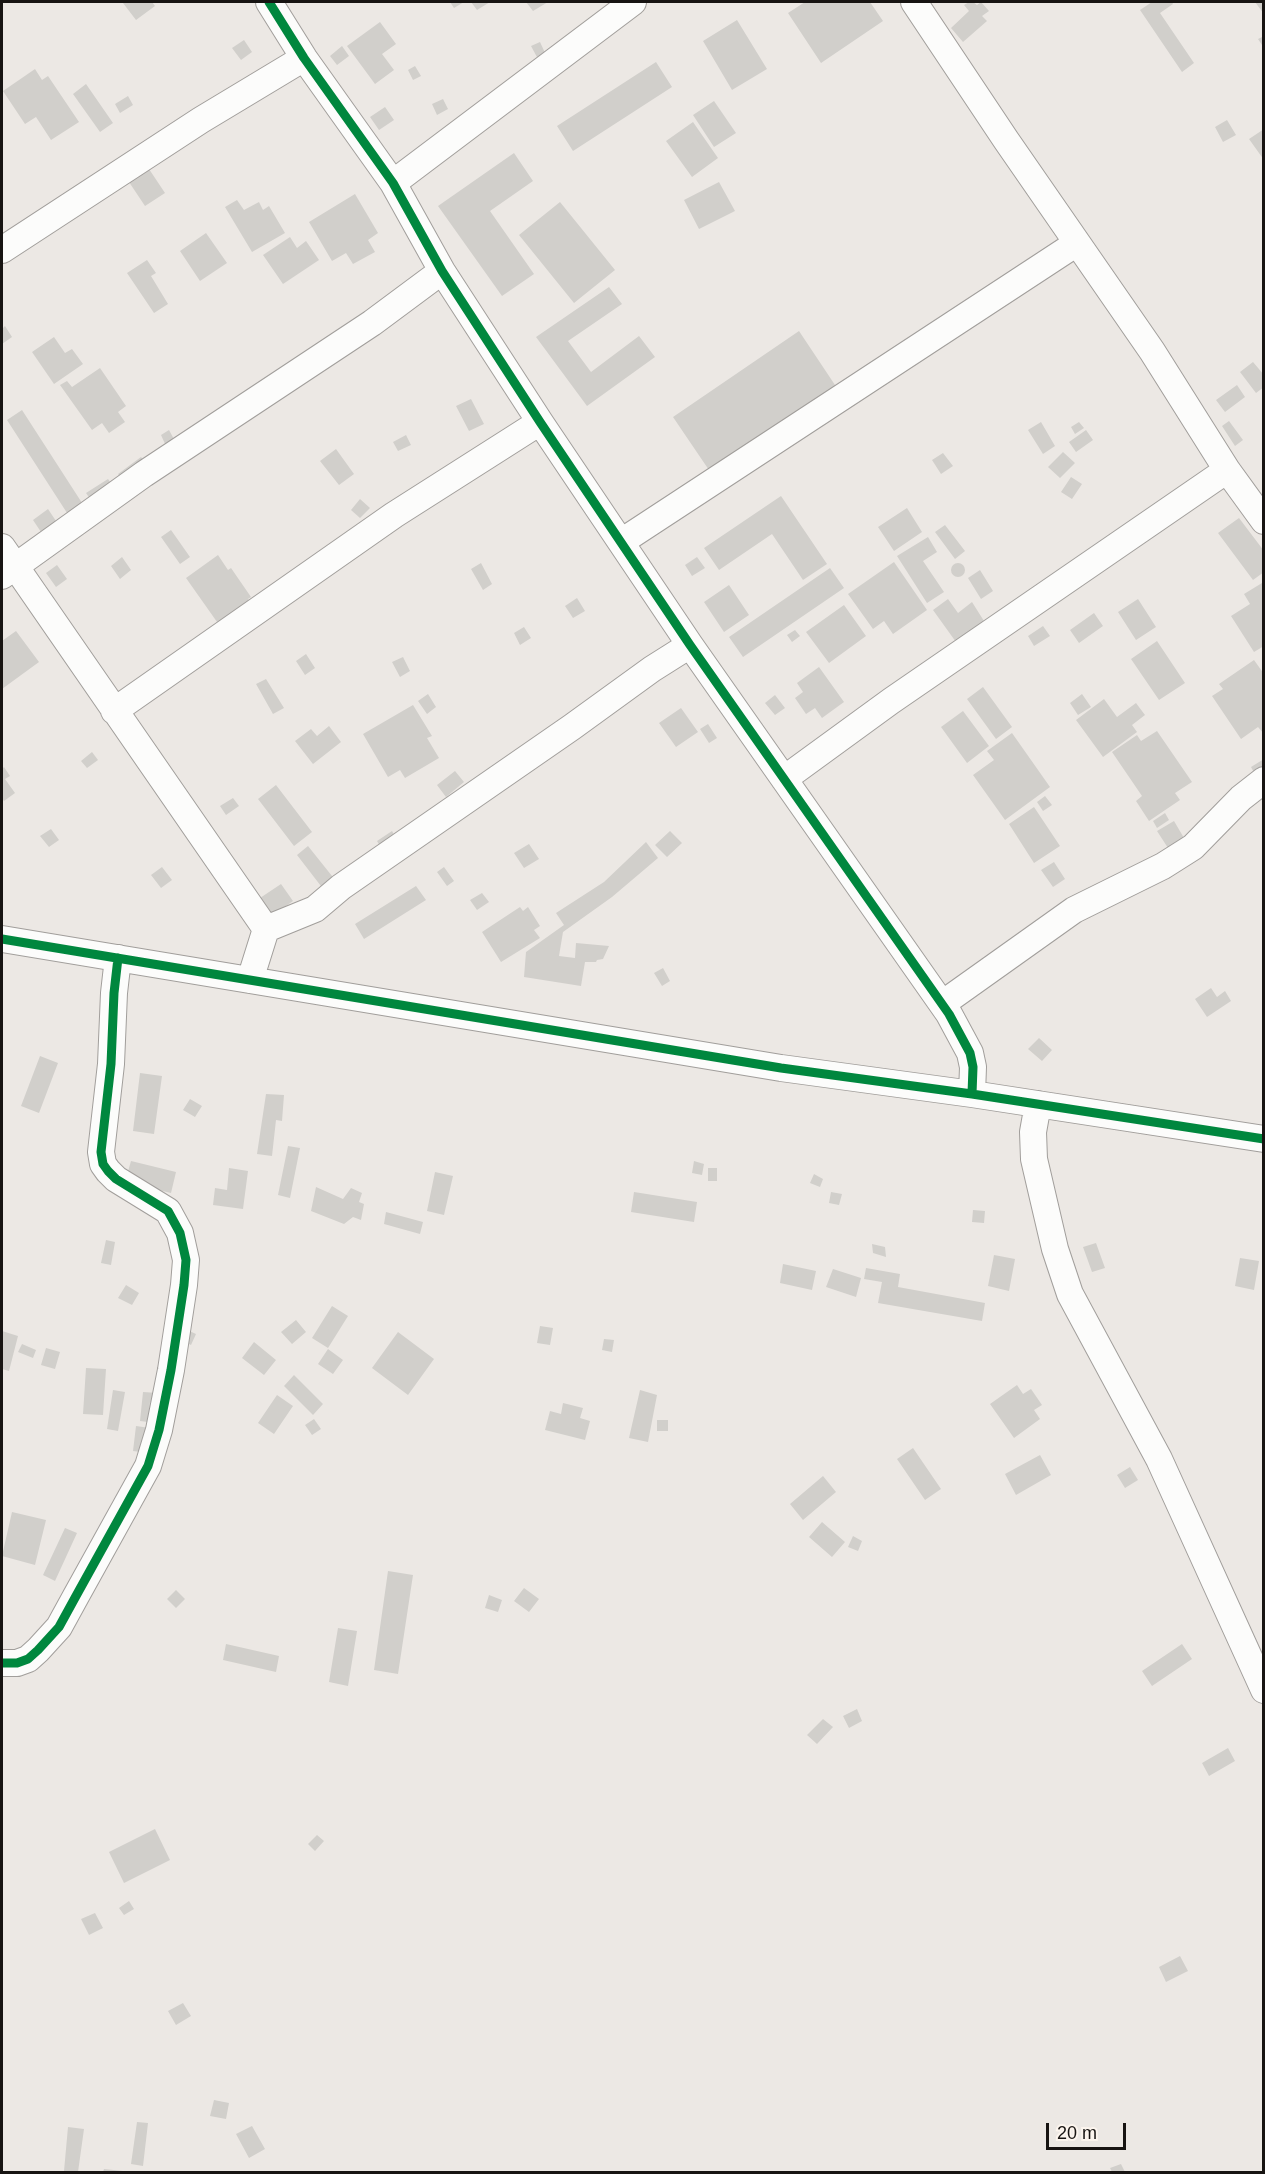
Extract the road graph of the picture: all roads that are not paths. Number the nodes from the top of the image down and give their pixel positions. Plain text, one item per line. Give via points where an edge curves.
1 (269, 2) edge
2 (633, 2) edge
3 (914, 2) edge
4 (304, 58) junction
5 (393, 183) junction
6 (1077, 243) junction
7 (2, 250) edge
8 (442, 271) junction
9 (540, 422) junction
10 (1227, 470) junction
11 (1263, 521) edge
12 (621, 542) junction
13 (6, 563) edge
14 (690, 645) junction
15 (114, 711) junction
16 (784, 779) junction
17 (1263, 780) edge
18 (266, 929) junction
19 (2, 939) edge
20 (118, 958) junction
21 (250, 980) junction
22 (942, 1004) junction
23 (972, 1094) junction
24 (1038, 1104) junction
25 (1263, 1138) edge
26 (2, 1663) edge
27 (1263, 1690) edge

1 - 4 street
2 - 5 street
3 - 6 street
4 - 5 street
4 - 7 street
5 - 8 street
6 - 10 street via 1152,351
6 - 12 street
8 - 9 street
8 - 13 street via 372,323
9 - 12 street
9 - 15 street via 394,515
10 - 11 street
10 - 16 street
12 - 14 street
13 - 15 street
14 - 16 street
14 - 18 street via 341,887 315,909
15 - 18 street
16 - 22 street
17 - 22 street via 1193,847 1074,910
18 - 21 street
19 - 20 street
20 - 21 street
20 - 26 street via 101,1152 108,1171 168,1211 180,1233 186,1269 171,1370 148,1466 70,1606 48,1640 28,1659
21 - 23 street via 781,1068
22 - 23 street via 970,1053
23 - 24 street
24 - 25 street
24 - 27 street via 1034,1159 1070,1294 1159,1459

